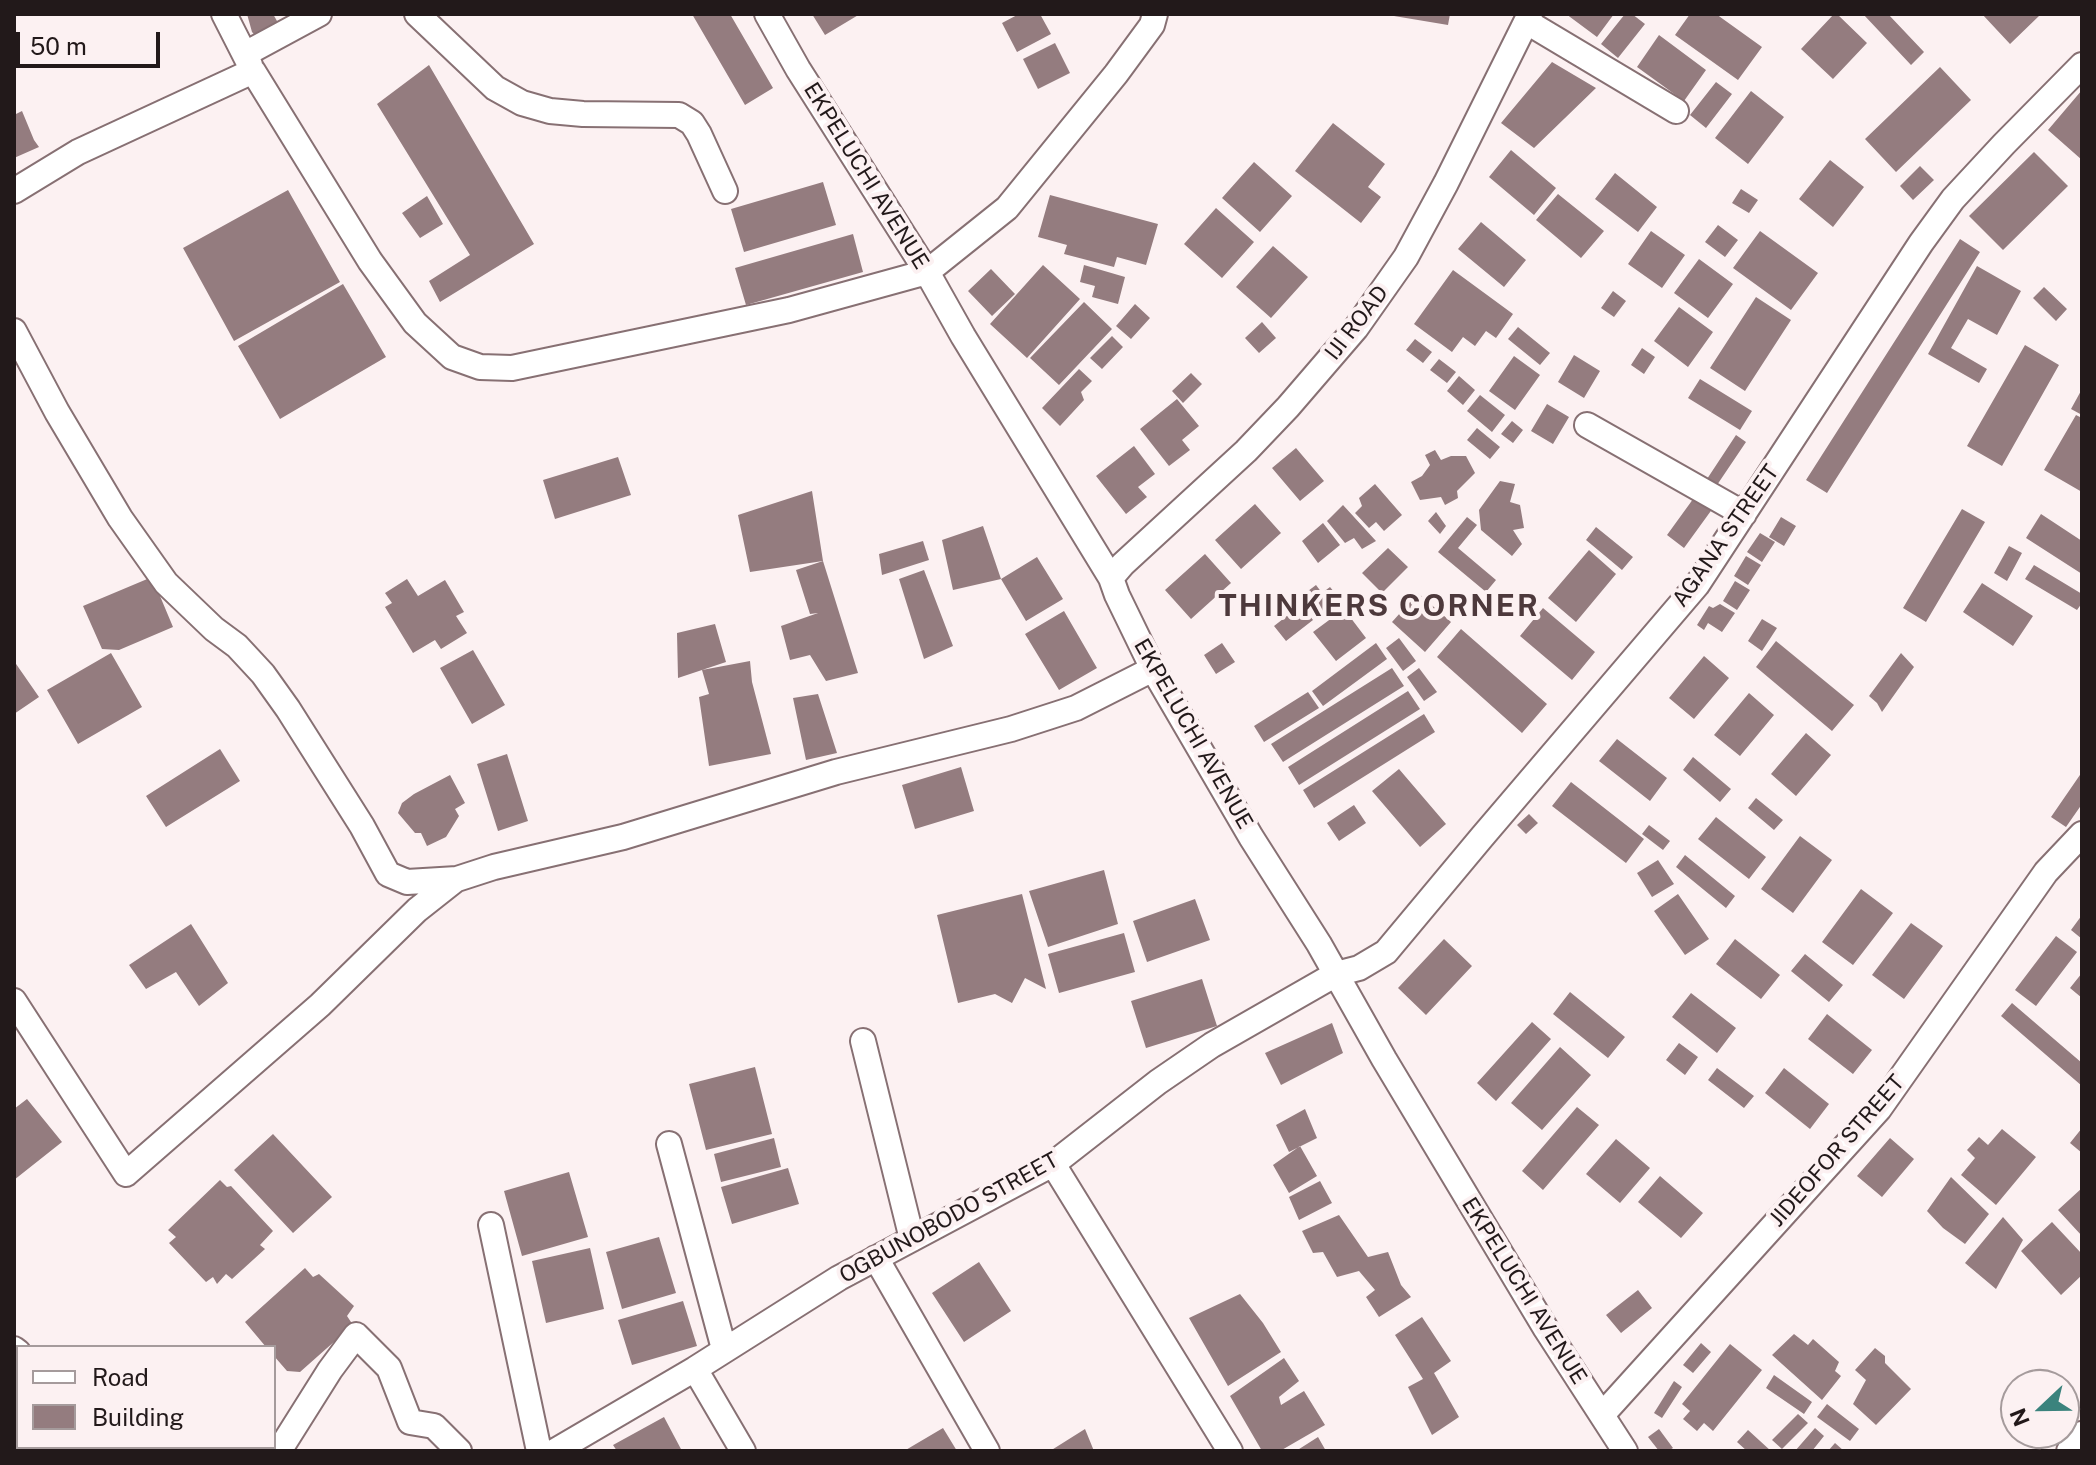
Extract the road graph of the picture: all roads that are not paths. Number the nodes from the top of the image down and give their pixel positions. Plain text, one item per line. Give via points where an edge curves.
1 (224, 14) edge
2 (319, 14) edge
3 (417, 14) edge
4 (767, 14) edge
5 (1155, 14) edge
6 (1528, 18) edge
7 (249, 62) junction
8 (2082, 65) edge
9 (1676, 111) dead end
10 (14, 191) edge
11 (725, 191) dead end
12 (927, 272) junction
13 (14, 331) edge
14 (1587, 425) dead end
15 (1744, 514) junction
16 (1111, 578) junction
17 (1153, 669) junction
18 (2082, 834) edge
19 (457, 879) junction
20 (1336, 974) junction
21 (14, 1001) edge
22 (863, 1041) dead end
23 (669, 1144) dead end
24 (1053, 1164) junction
25 (491, 1225) dead end
26 (912, 1239) junction
27 (876, 1258) junction
28 (724, 1349) junction
29 (695, 1369) junction
30 (1602, 1415) junction
31 (2082, 1434) edge
32 (279, 1451) edge
33 (459, 1451) edge
34 (539, 1451) edge
35 (555, 1451) edge
36 (743, 1451) edge
37 (987, 1451) edge
38 (1230, 1451) edge
39 (1625, 1451) edge
40 (2069, 1451) edge

1 - 7 street
2 - 7 street
3 - 11 street via 495,88 522,103 583,114 679,115 699,134
4 - 12 street, EKPELUCHI AVENUE
5 - 12 street via 1116,74 1007,208
6 - 9 street
6 - 16 street, IJI ROAD via 1406,257 1356,328 1246,451
7 - 10 street via 209,91 78,152
7 - 12 street via 370,261 415,323 452,357 480,367 512,368 789,310
8 - 15 street, AGANA STREET via 1953,199
12 - 16 street, EKPELUCHI AVENUE
13 - 19 street via 129,531 166,583 263,674 388,874 407,882
14 - 15 street
15 - 20 street, AGANA STREET via 1697,585 1386,952
16 - 17 street, EKPELUCHI AVENUE
17 - 19 street via 1076,708 1011,729 836,772 623,837
17 - 20 street, EKPELUCHI AVENUE
18 - 30 street, JIDEOFOR STREET via 2046,872 1879,1109
19 - 21 street via 126,1174
20 - 24 street, OGBUNOBODO STREET via 1212,1045
20 - 30 street, EKPELUCHI AVENUE via 1479,1220
22 - 26 street
23 - 28 street
24 - 26 street, OGBUNOBODO STREET
24 - 38 street
25 - 34 street
26 - 27 street, OGBUNOBODO STREET
27 - 28 street, OGBUNOBODO STREET
27 - 37 street
28 - 29 street, OGBUNOBODO STREET
29 - 35 street, OGBUNOBODO STREET
29 - 36 street
30 - 39 street, EKPELUCHI AVENUE
31 - 40 street
32 - 33 street via 356,1335 389,1368 410,1422 434,1426

